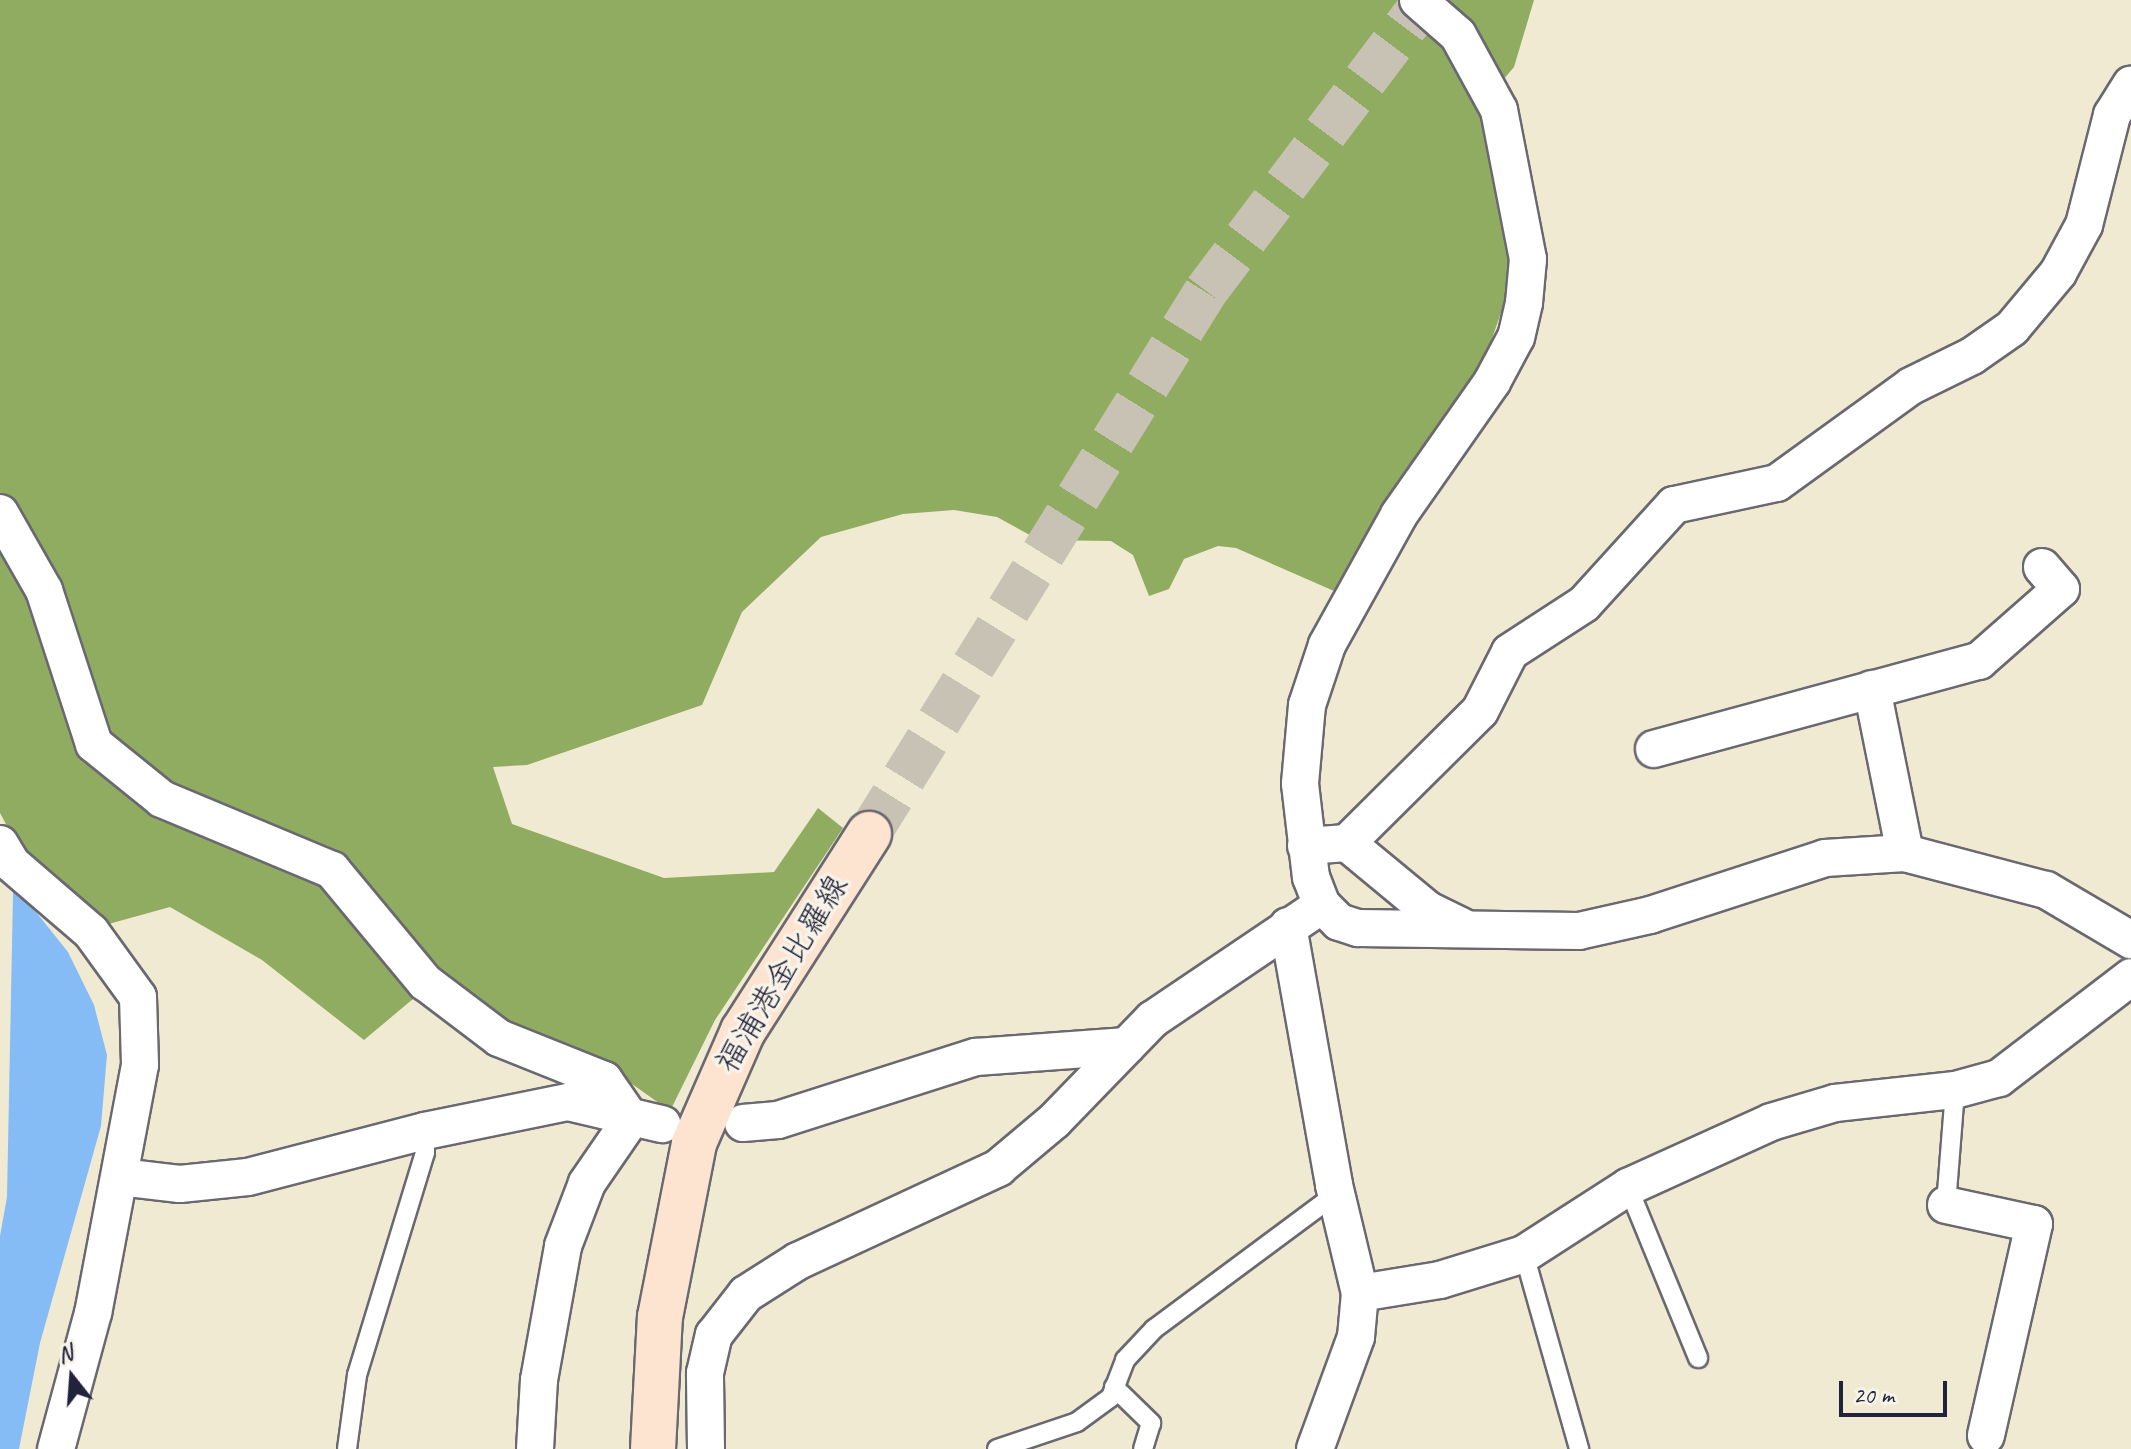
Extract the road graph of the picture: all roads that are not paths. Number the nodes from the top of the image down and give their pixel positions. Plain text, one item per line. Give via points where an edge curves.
1 (1418, 0) edge
2 (2131, 85) edge
3 (0, 513) edge
4 (2042, 567) dead end
5 (1872, 689) junction
6 (1654, 749) dead end
7 (869, 834) tunnel mouth
8 (1347, 843) junction
9 (0, 844) edge
10 (1306, 846) junction
11 (1905, 853) junction
12 (1322, 905) junction
13 (1288, 926) junction
14 (1464, 927) junction
15 (2131, 940) edge
16 (2131, 977) edge
17 (1127, 1046) junction
18 (1955, 1090) junction
19 (646, 1121) junction
20 (743, 1123) dead end
21 (425, 1131) junction
22 (120, 1177) junction
23 (1628, 1187) junction
24 (1337, 1193) junction
25 (1946, 1205) joint
26 (1524, 1254) junction
27 (1360, 1293) junction
28 (1698, 1358) dead end
29 (1114, 1387) junction
30 (1986, 1436) dead end
31 (56, 1449) edge
32 (347, 1449) edge
33 (535, 1449) edge
34 (653, 1449) edge
35 (706, 1449) edge
36 (997, 1449) edge
37 (1143, 1449) edge
38 (1315, 1449) edge
39 (1579, 1449) edge

1 - 10 street via 1458,35 1499,110 1528,259 1524,303 1516,337 1492,382 1399,515 1327,645 1307,705 1301,753
2 - 8 street via 2112,115 2084,225 2058,273 2012,328 1972,356 1911,386 1777,483 1674,505 1584,604 1510,652 1480,711
3 - 19 street via 44,590 94,744 162,799 332,870 425,982 499,1038 604,1080
4 - 5 street via 2061,589 1979,661
5 - 6 street
5 - 11 street
7 - 34 main road, 福浦港金比羅線 via 743,1031 694,1143 660,1317
8 - 10 street
8 - 14 street via 1428,910
9 - 22 street via 12,864 91,932 138,997 140,1065
10 - 12 street
11 - 14 street via 1825,858 1650,915 1579,931
11 - 15 street via 2046,890
12 - 13 street
12 - 14 street via 1339,922 1358,928
13 - 17 street via 1153,1019
13 - 24 street
16 - 18 street via 1999,1078
17 - 20 street via 976,1057 778,1120
17 - 35 street via 1054,1121 998,1168 798,1261 731,1307 714,1335 705,1373
18 - 23 street via 1835,1103 1795,1114
18 - 25 lane
19 - 21 street via 568,1102
19 - 33 street via 593,1172 563,1246 539,1380
21 - 22 street via 248,1177 180,1184
21 - 32 lane via 425,1153 357,1375
22 - 31 street via 93,1313
23 - 26 street
23 - 28 lane
24 - 27 street
24 - 29 lane via 1154,1329 1125,1360
25 - 30 street via 2034,1224
26 - 27 street via 1440,1280
26 - 39 lane
27 - 38 street via 1356,1337
29 - 36 lane via 1111,1397 1077,1422
29 - 37 lane via 1151,1423

